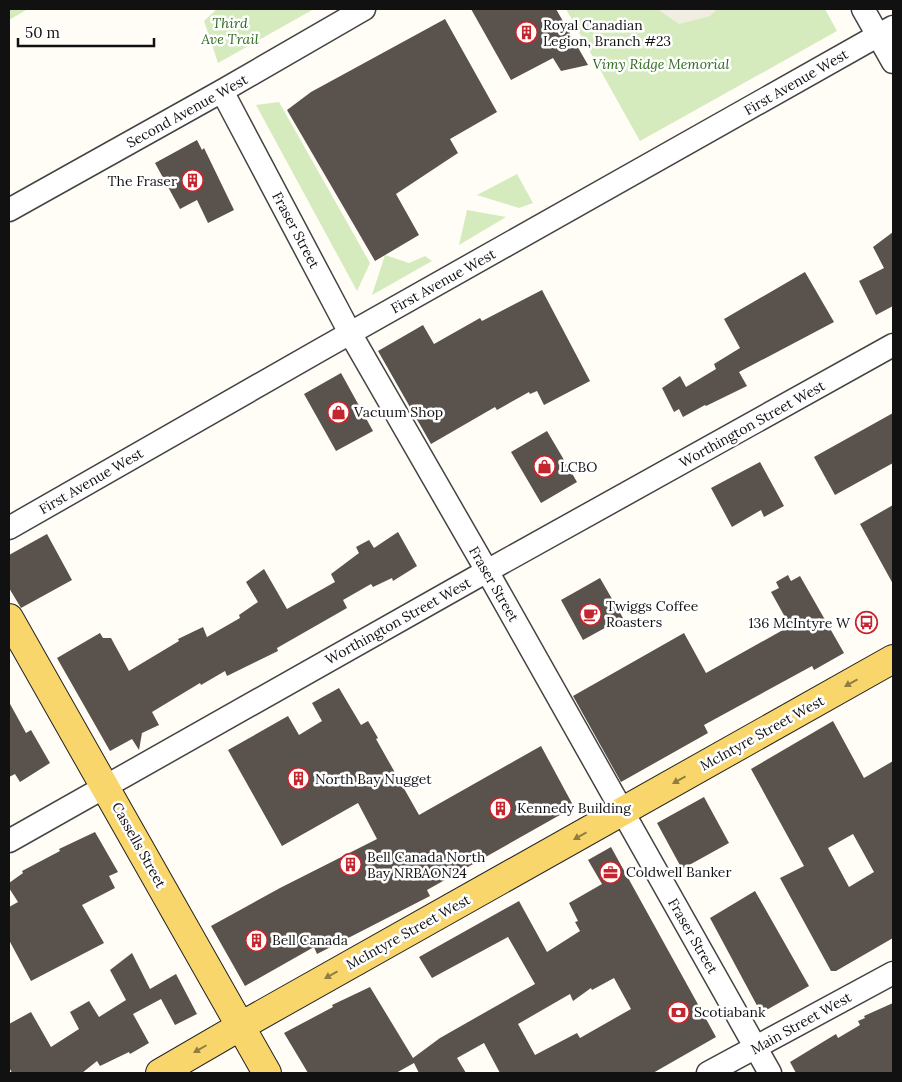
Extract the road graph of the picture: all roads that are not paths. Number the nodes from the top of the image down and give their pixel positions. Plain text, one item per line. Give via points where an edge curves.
1 (364, 9) edge
2 (863, 9) edge
3 (886, 32) edge
4 (893, 62) edge
5 (222, 92) junction
6 (9, 210) edge
7 (350, 333) junction
8 (893, 345) edge
9 (9, 528) edge
10 (487, 571) junction
11 (9, 618) edge
12 (893, 659) edge
13 (106, 786) junction
14 (622, 812) junction
15 (9, 841) edge
16 (893, 973) edge
17 (241, 1026) junction
18 (756, 1047) junction
19 (160, 1073) edge
20 (268, 1073) edge
21 (708, 1073) edge
22 (770, 1073) edge

1 - 5 street, Second Avenue West
2 - 3 street
3 - 4 street
3 - 7 street, First Avenue West
5 - 6 street, Second Avenue West
5 - 7 street, Fraser Street
7 - 9 street, First Avenue West
7 - 10 street, Fraser Street
8 - 10 street, Worthington Street West
10 - 13 street, Worthington Street West
10 - 14 street, Fraser Street
11 - 13 main road, Cassells Street
12 -> 14 main road, McIntyre Street West
13 - 15 street, Worthington Street West
13 - 17 main road, Cassells Street
14 -> 17 main road, McIntyre Street West
14 - 18 street, Fraser Street
16 - 18 street, Main Street West
17 -> 19 main road, McIntyre Street West
17 - 20 main road, Cassells Street
18 - 21 street, Main Street West
18 - 22 street, Fraser Street

